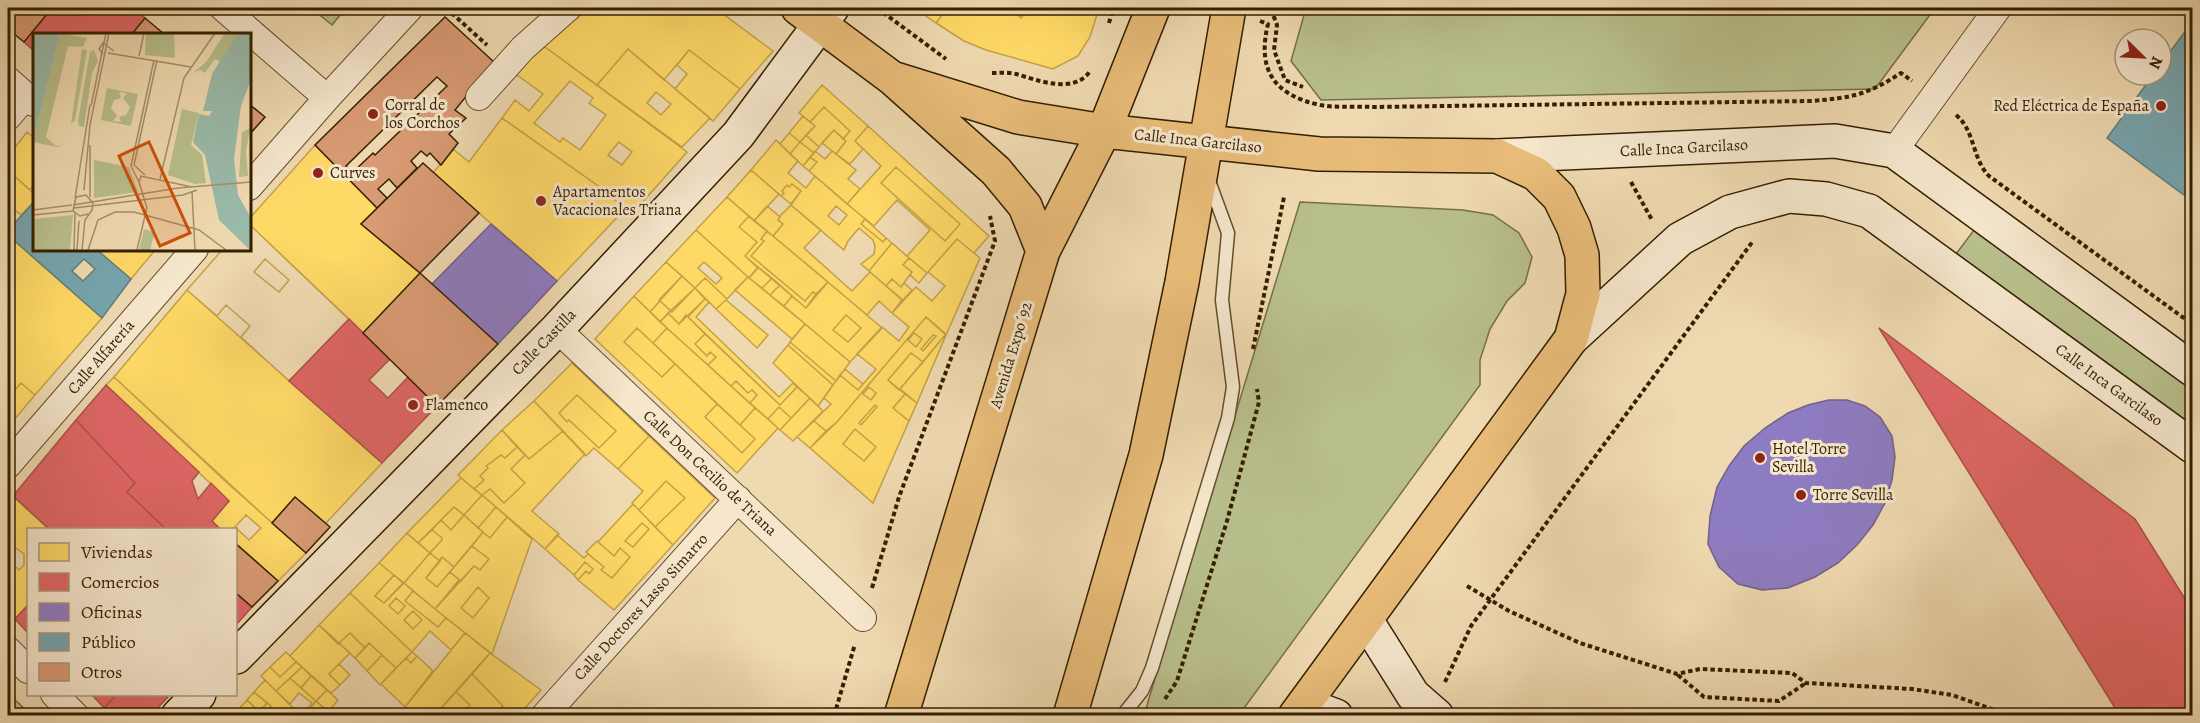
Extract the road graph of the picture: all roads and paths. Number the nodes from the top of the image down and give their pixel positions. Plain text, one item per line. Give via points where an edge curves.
1 (223, 8) edge
2 (410, 8) edge
3 (448, 8) edge
4 (568, 8) edge
5 (877, 8) edge
6 (1113, 8) edge
7 (1153, 8) edge
8 (1998, 8) edge
9 (1271, 9) edge
10 (817, 13) edge
11 (1240, 13) edge
12 (1108, 27) dead end
13 (509, 64) junction
14 (956, 64) dead end
15 (1091, 69) dead end
16 (984, 73) dead end
17 (892, 78) junction
18 (1909, 78) dead end
19 (1303, 87) dead end
20 (23, 93) edge
21 (479, 97) dead end
22 (327, 98) junction
23 (1952, 112) dead end
24 (8, 117) edge
25 (1104, 131) junction
26 (1894, 151) junction
27 (1204, 152) junction
28 (1497, 156) junction
29 (1628, 176) dead end
30 (250, 186) edge
31 (985, 208) dead end
32 (1652, 220) dead end
33 (1759, 234) dead end
34 (194, 250) edge
35 (1043, 251) junction
36 (2193, 324) edge
37 (557, 329) junction
38 (1571, 339) junction
39 (2193, 369) edge
40 (2193, 446) edge
41 (8, 465) edge
42 (738, 499) junction
43 (1467, 586) dead end
44 (1490, 600) junction
45 (863, 618) junction
46 (1366, 620) junction
47 (8, 650) edge
48 (237, 656) edge
49 (27, 669) edge
50 (1677, 674) junction
51 (1806, 683) junction
52 (56, 696) edge
53 (197, 696) edge
54 (1439, 701) edge
55 (1299, 710) edge
56 (76, 716) edge
57 (178, 716) edge
58 (544, 716) edge
59 (834, 716) edge
60 (901, 716) edge
61 (1070, 716) edge
62 (1122, 716) edge
63 (1336, 716) edge
64 (2012, 716) edge

1 - 22 street
2 - 22 street
3 - 13 path
4 - 13 street
5 - 14 path
6 - 12 path
7 - 25 main road, Avenida Expo´92
8 - 26 street
9 - 19 path via 1277,25 1274,51 1285,80
10 - 17 main road
10 - 37 street, Calle Castilla via 738,135
11 - 18 path via 1268,24 1263,43 1271,78 1282,88 1320,105 1811,101 1844,99 1875,89 1901,73
11 - 27 main road
13 - 21 street
15 - 16 path via 1087,76 1068,84 1046,84 1013,73
17 - 25 main road, Calle Inca Garcilaso via 1018,117
17 - 35 main road via 996,171 1025,206
20 - 24 street
22 - 30 street
23 - 36 path via 1964,121 1982,169 1989,176
25 - 27 main road, Calle Inca Garcilaso
25 - 35 main road, Avenida Expo´92
26 - 28 street, Calle Inca Garcilaso via 1834,141
26 - 39 street, Calle Inca Garcilaso
27 - 28 main road, Calle Inca Garcilaso
27 - 61 main road via 1146,455
27 - 62 lane via 1228,234 1222,300 1233,387 1230,408 1152,668 1142,692
28 - 38 main road via 1536,174 1558,197 1574,228 1582,255 1583,294
29 - 32 path
31 - 45 path via 995,241 899,497
33 - 44 path
34 - 41 street, Calle Alfarería
35 - 60 main road, Avenida Expo´92
37 - 42 street, Calle Don Cecilio de Triana
37 - 48 street, Calle Castilla
38 - 40 street, Calle Inca Garcilaso via 1680,239 1730,212 1789,196 1827,199 1869,212
38 - 46 main road
42 - 45 street, Calle Don Cecilio de Triana
42 - 58 street, Calle Doctores Lasso Simarro
43 - 44 path
44 - 50 path via 1580,643
44 - 54 path via 1471,627
45 - 59 path
46 - 54 street via 1413,695
46 - 55 main road
47 - 49 street
50 - 51 path via 1700,669 1792,673
50 - 51 path via 1704,697 1779,701
51 - 64 path via 1952,695
52 - 56 street
53 - 57 street
55 - 63 street

